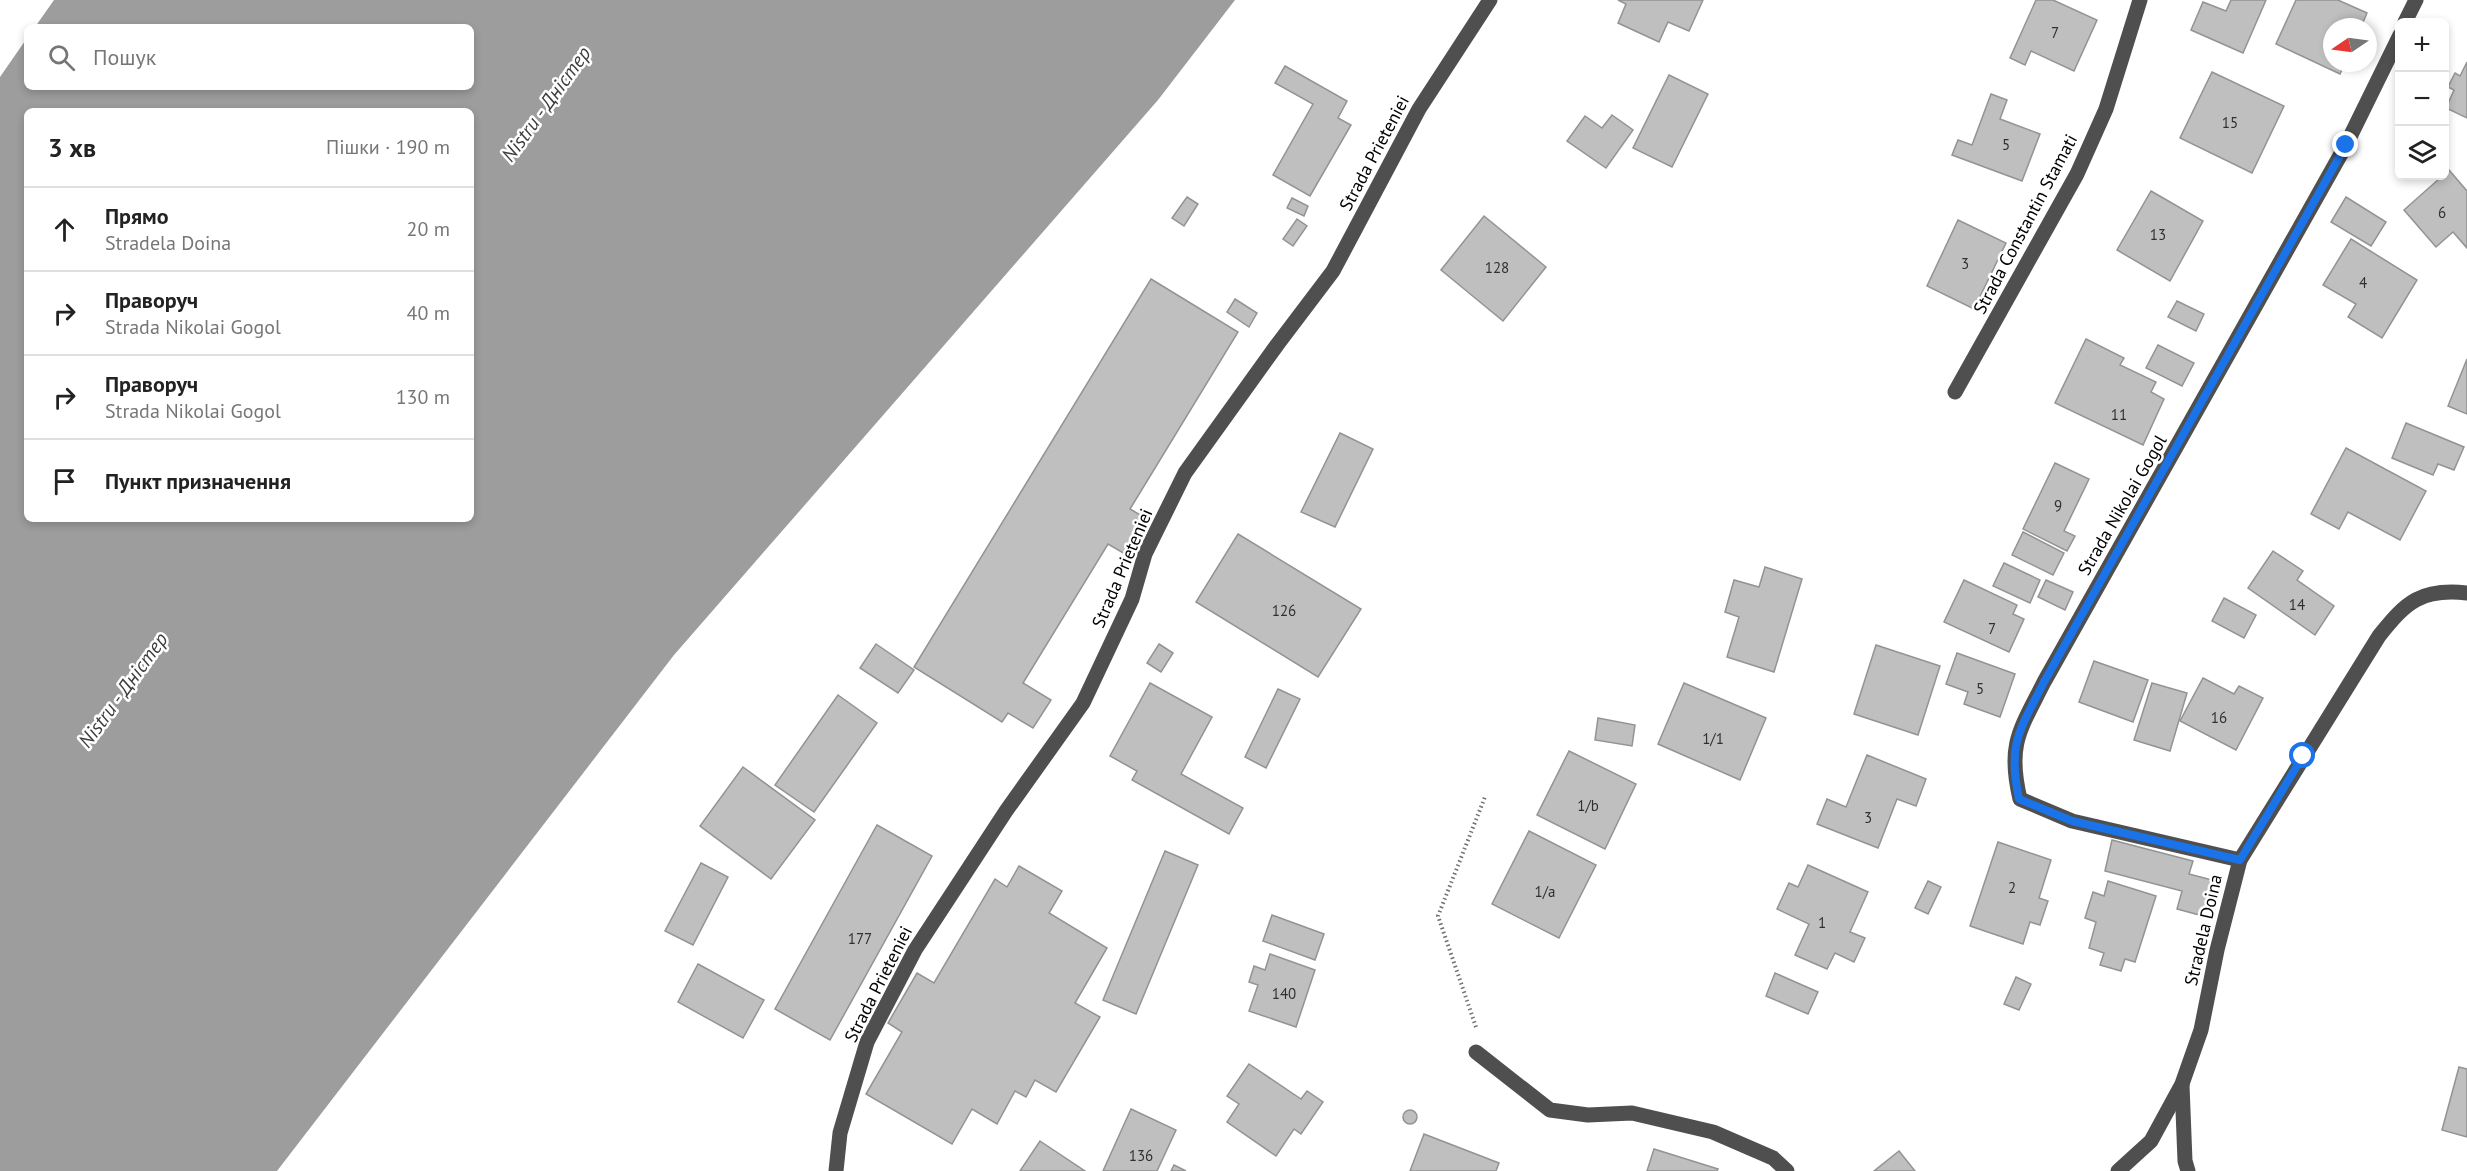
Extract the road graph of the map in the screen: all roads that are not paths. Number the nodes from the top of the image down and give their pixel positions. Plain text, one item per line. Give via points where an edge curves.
1 (1490, 0) edge
2 (2140, 0) edge
3 (2416, 0) edge
4 (2408, 18) edge
5 (2395, 45) edge
6 (1956, 392) dead end
7 (2467, 593) edge
8 (2240, 860) junction
9 (1476, 1052) road end
10 (2182, 1083) junction
11 (836, 1171) edge
12 (1787, 1171) edge
13 (2118, 1171) edge
14 (2188, 1171) edge

1 - 11 street, Strada Prieteniei via 1419,109 1333,272 1185,473 1145,554 1132,599 1083,703 915,950 867,1042 840,1133
2 - 6 street, Strada Constantin Stamati via 2106,109 2077,174
3 - 4 street
5 - 8 street, Strada Nikolai Gogol via 2346,145 2016,738 2013,769 2019,799 2072,821
7 - 8 street, Stradela Doina via 2447,591 2420,596 2400,610 2379,636
8 - 10 street, Stradela Doina via 2201,1029
9 - 12 street via 1550,1110 1588,1115 1632,1113 1713,1132 1773,1158
10 - 13 street, Stradela Doina via 2151,1141
10 - 14 street

